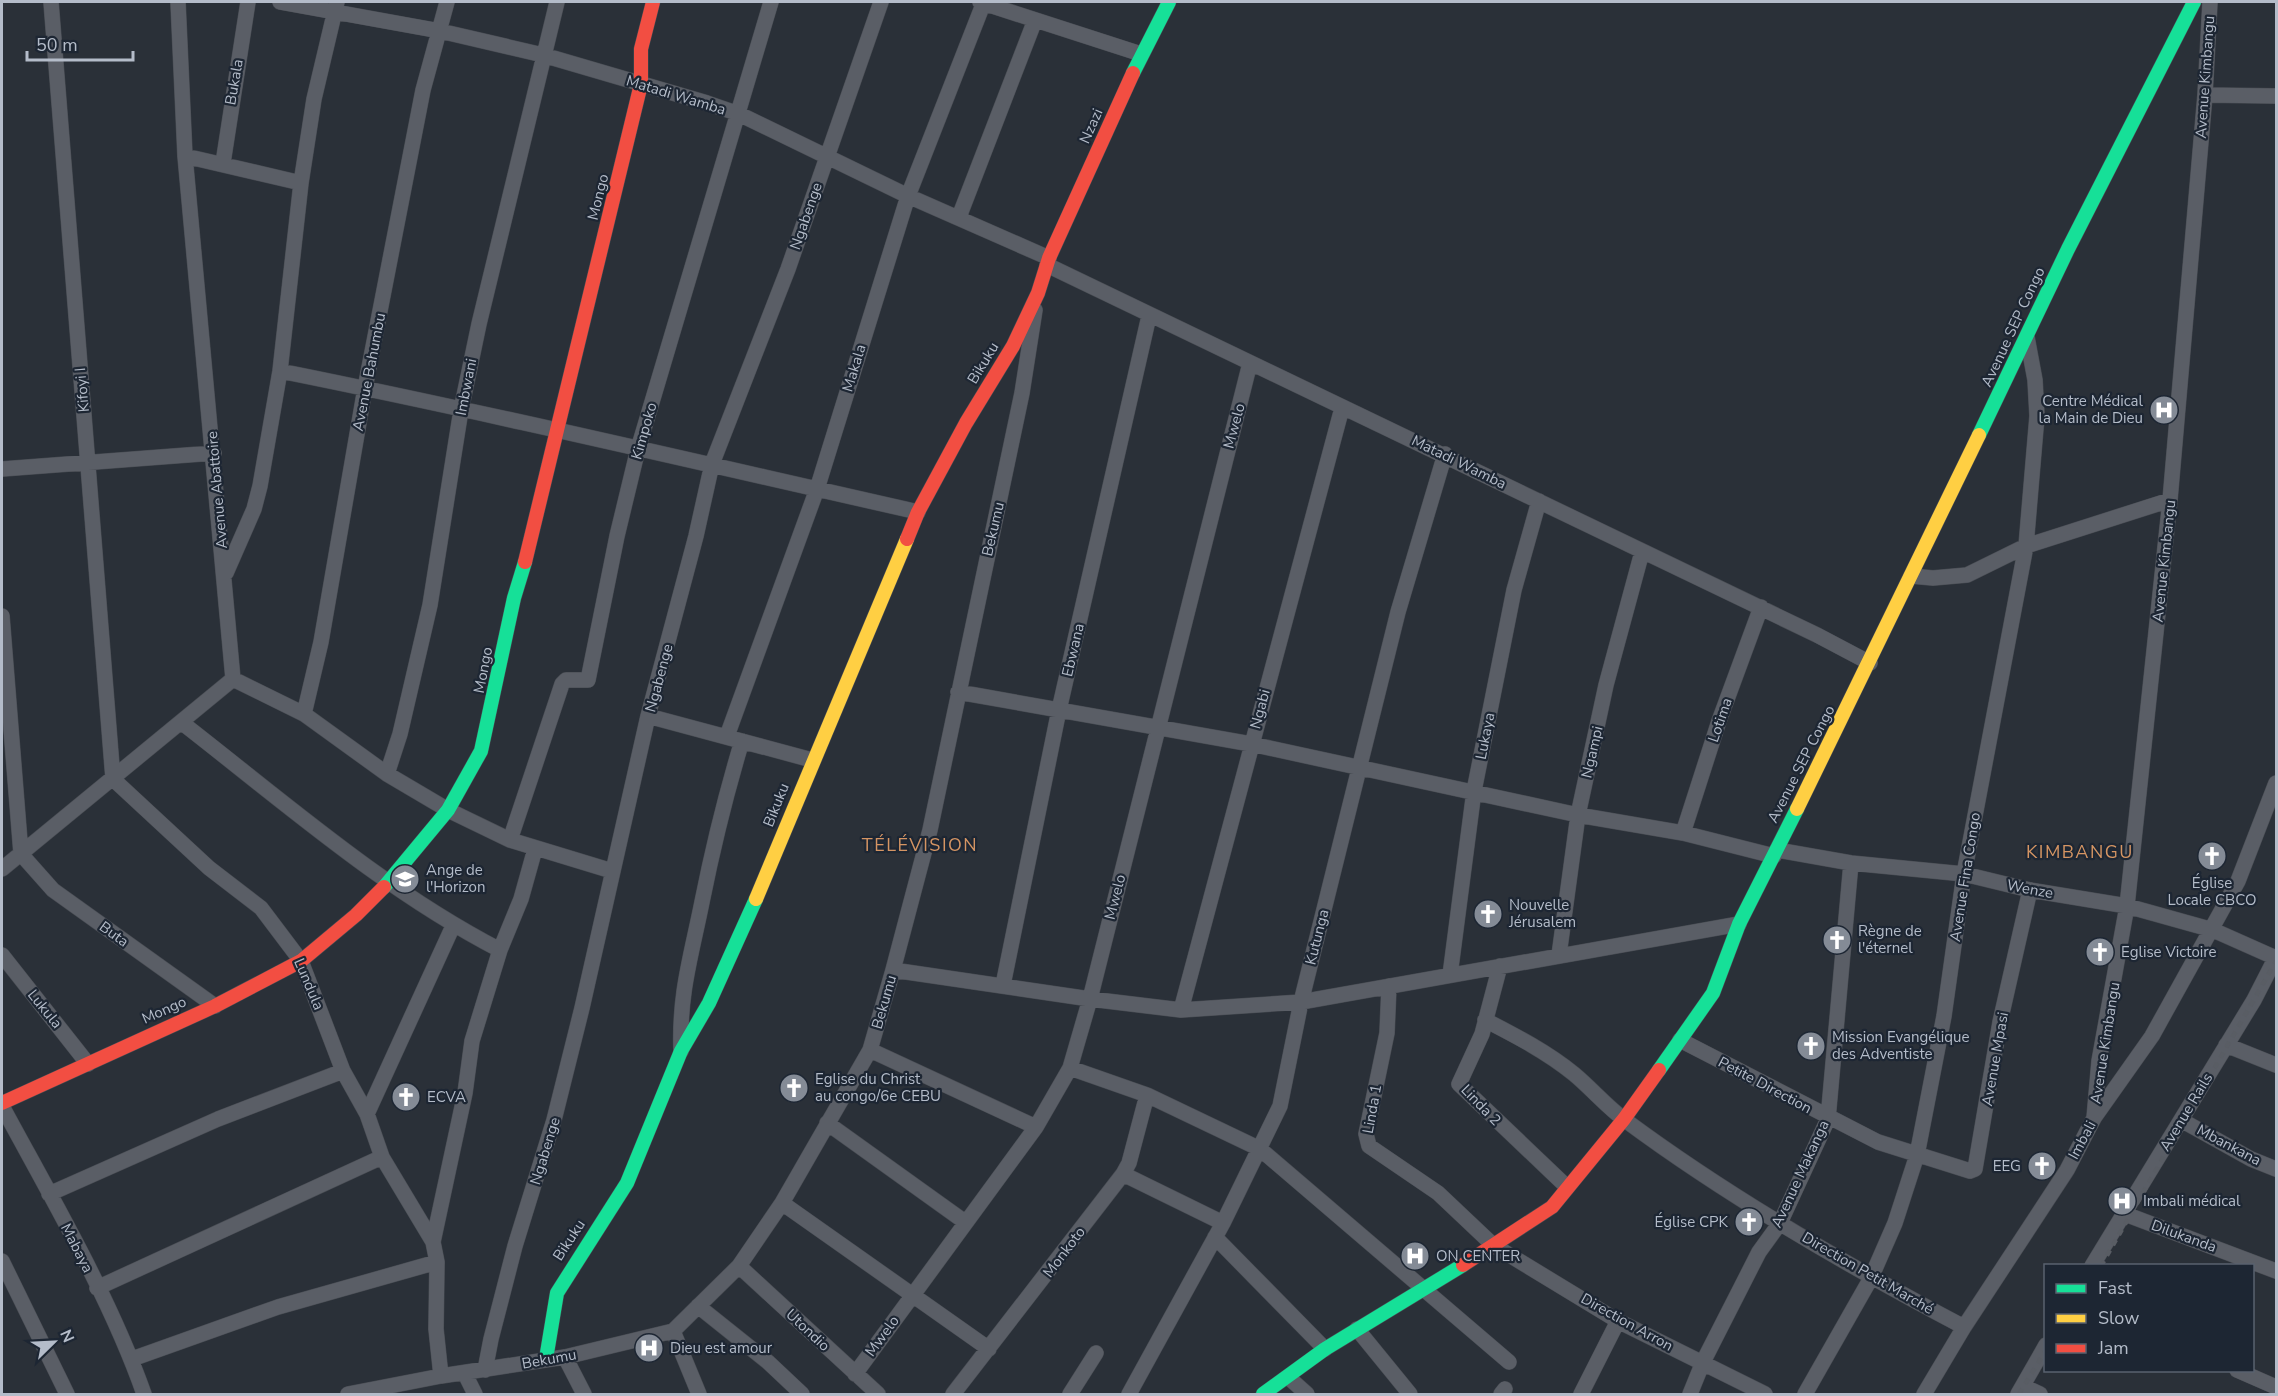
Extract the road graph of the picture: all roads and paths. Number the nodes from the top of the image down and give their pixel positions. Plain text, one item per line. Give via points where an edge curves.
1 (51, 2) edge
2 (178, 2) edge
3 (248, 2) edge
4 (280, 2) edge
5 (447, 2) edge
6 (557, 2) edge
7 (653, 2) edge
8 (771, 2) edge
9 (881, 2) edge
10 (982, 2) edge
11 (1169, 2) edge
12 (2194, 2) edge
13 (2210, 2) edge
14 (337, 7) edge
15 (1035, 20) junction
16 (440, 31) junction
17 (1141, 54) junction
18 (543, 55) junction
19 (641, 84) junction
20 (2205, 95) junction
21 (2277, 96) edge
22 (739, 114) junction
23 (185, 156) junction
24 (826, 156) junction
25 (223, 163) junction
26 (301, 183) junction
27 (909, 196) junction
28 (959, 217) junction
29 (1048, 261) junction
30 (1038, 293) junction
31 (1149, 316) junction
32 (2027, 337) junction
33 (1250, 363) junction
34 (280, 371) junction
35 (365, 388) junction
36 (1342, 408) junction
37 (461, 410) junction
38 (556, 431) junction
39 (638, 448) junction
40 (214, 453) junction
41 (1445, 454) junction
42 (88, 461) junction
43 (712, 464) junction
44 (2, 469) edge
45 (817, 489) junction
46 (2170, 500) junction
47 (1539, 501) junction
48 (918, 512) junction
49 (2026, 546) junction
50 (1642, 552) junction
51 (225, 574) junction
52 (1911, 576) junction
53 (1761, 607) junction
54 (2, 616) edge
55 (1870, 663) junction
56 (233, 679) junction
57 (958, 692) junction
58 (1059, 710) junction
59 (304, 714) junction
60 (648, 716) junction
61 (181, 722) junction
62 (1156, 729) junction
63 (727, 736) junction
64 (742, 741) junction
65 (1251, 744) junction
66 (812, 760) junction
67 (1359, 766) junction
68 (387, 774) junction
69 (113, 779) junction
70 (2277, 783) edge
71 (1474, 791) junction
72 (448, 810) junction
73 (1578, 815) junction
74 (1683, 833) junction
75 (510, 840) junction
76 (535, 849) junction
77 (1775, 853) junction
78 (21, 854) junction
79 (1851, 863) junction
80 (2, 869) edge
81 (612, 871) junction
82 (1964, 874) junction
83 (388, 883) junction
84 (2030, 890) junction
85 (2127, 906) junction
86 (1739, 924) junction
87 (453, 926) junction
88 (2213, 930) junction
89 (500, 950) junction
90 (2, 954) edge
91 (1559, 955) junction
92 (2276, 958) edge
93 (301, 961) junction
94 (1500, 966) junction
95 (893, 970) junction
96 (1450, 975) junction
97 (1004, 985) junction
98 (1389, 986) junction
99 (1090, 999) junction
100 (1301, 1002) junction
101 (215, 1006) junction
102 (1181, 1010) junction
103 (1485, 1020) junction
104 (1680, 1040) junction
105 (2226, 1045) junction
106 (870, 1050) junction
107 (681, 1051) junction
108 (88, 1064) junction
109 (2277, 1065) edge
110 (1070, 1068) junction
111 (343, 1071) junction
112 (1147, 1095) junction
113 (2, 1104) edge
114 (367, 1114) junction
115 (2094, 1118) junction
116 (1623, 1119) junction
117 (1828, 1119) junction
118 (2181, 1120) junction
119 (827, 1123) junction
120 (1036, 1127) junction
121 (1260, 1149) junction
122 (1917, 1155) junction
123 (382, 1157) junction
124 (2277, 1169) edge
125 (1123, 1174) junction
126 (1567, 1187) junction
127 (49, 1194) junction
128 (782, 1203) junction
129 (2125, 1214) junction
130 (965, 1222) junction
131 (1223, 1223) junction
132 (1780, 1224) junction
133 (1215, 1237) junction
134 (433, 1242) junction
135 (1493, 1245) junction
136 (2, 1261) edge
137 (437, 1262) junction
138 (2093, 1264) edge
139 (739, 1266) junction
140 (2277, 1271) edge
141 (1871, 1278) junction
142 (97, 1288) junction
143 (1425, 1290) junction
144 (911, 1295) junction
145 (698, 1306) junction
146 (1618, 1320) junction
147 (1964, 1327) junction
148 (1357, 1329) junction
149 (673, 1331) junction
150 (2044, 1348) edge
151 (989, 1349) junction
152 (1325, 1349) junction
153 (1096, 1353) dead end
154 (565, 1358) junction
155 (132, 1359) junction
156 (546, 1359) junction
157 (1509, 1362) dead end
158 (1703, 1362) junction
159 (486, 1370) junction
160 (2240, 1372) edge
161 (465, 1374) junction
162 (855, 1374) junction
163 (441, 1376) junction
164 (1288, 1377) junction
165 (2277, 1387) edge
166 (2020, 1390) edge
167 (370, 1393) edge
168 (67, 1395) edge
169 (144, 1395) edge
170 (348, 1395) edge
171 (475, 1395) edge
172 (584, 1395) edge
173 (699, 1395) edge
174 (802, 1395) edge
175 (878, 1395) edge
176 (952, 1395) edge
177 (1070, 1395) edge
178 (1129, 1395) edge
179 (1263, 1395) edge
180 (1306, 1395) edge
181 (1410, 1395) edge
182 (1581, 1395) edge
183 (1690, 1395) edge
184 (1764, 1395) edge
185 (1805, 1395) edge
186 (1924, 1395) edge
187 (2040, 1395) edge

1 - 42 street, Kifoyi I
2 - 23 street, Avenue Abattoire
3 - 25 street, Bukala
4 - 14 street, Matadi Wamba
5 - 16 street, Avenue Bahumbu
6 - 18 street, Imbwani
7 - 19 street, Mongo via 641,49
8 - 22 street, Kimpoko
9 - 24 street, Ngabenge
10 - 15 street
10 - 27 street, Makala
11 - 17 street, Nzazi
12 - 32 street, Avenue SEP Congo
13 - 20 street, Avenue Kimbangu
14 - 16 street, Matadi Wamba
14 - 26 street via 314,99
15 - 17 street
15 - 28 street
16 - 18 street, Matadi Wamba
16 - 35 street, Avenue Bahumbu via 423,90
17 - 29 street, Nzazi
18 - 19 street, Matadi Wamba
18 - 37 street, Imbwani
19 - 22 street, Matadi Wamba
19 - 38 street, Mongo
20 - 21 street
20 - 46 street, Avenue Kimbangu
22 - 24 street, Matadi Wamba
22 - 39 street, Kimpoko
23 - 25 street
23 - 40 street, Avenue Abattoire
24 - 27 street, Matadi Wamba
24 - 43 street, Ngabenge via 784,279
25 - 26 street
26 - 34 street
27 - 28 street, Matadi Wamba
27 - 45 street, Makala
28 - 29 street, Matadi Wamba
29 - 30 street, Bikuku
29 - 31 street, Matadi Wamba
30 - 48 street, Bikuku via 1013,346
30 - 57 street, Bekumu via 1022,393
31 - 33 street, Matadi Wamba
31 - 58 street, Ebwana
32 - 49 street, Avenue Fina Congo via 2037,416
32 - 52 street, Avenue SEP Congo
33 - 36 street, Matadi Wamba
33 - 62 street, Mwelo
34 - 35 street
34 - 51 street via 254,509
35 - 37 street
35 - 59 street, Avenue Bahumbu via 321,642
36 - 41 street, Matadi Wamba
36 - 65 street, Ngabi
37 - 38 street
37 - 68 street, Imbwani via 430,605
38 - 39 street
38 - 72 street, Mongo via 514,598 486,738
39 - 43 street
39 - 75 street, Kimpoko via 588,680 566,680 562,684
40 - 42 street
40 - 51 street, Avenue Abattoire
41 - 47 street, Matadi Wamba
41 - 67 street, Kutunga via 1398,612
42 - 44 street
42 - 69 street, Kifoyi I
43 - 45 street
43 - 60 street, Ngabenge
45 - 48 street
45 - 63 street, Makala
46 - 49 street
46 - 85 street, Avenue Kimbangu
47 - 50 street, Matadi Wamba
47 - 71 street, Lukaya via 1514,590
48 - 66 street, Bikuku
49 - 52 street via 1967,575
49 - 82 street, Avenue Fina Congo
50 - 53 street, Matadi Wamba
50 - 73 street, Ngampi via 1606,685
51 - 56 street, Avenue Abattoire
52 - 55 street, Avenue SEP Congo
53 - 55 street, Matadi Wamba
53 - 74 street, Lotima
54 - 78 street
55 - 77 street, Avenue SEP Congo
56 - 59 street
56 - 61 street
57 - 58 street, Wenze
57 - 95 street, Bekumu via 930,830
58 - 62 street, Wenze
58 - 97 street, Ebwana
59 - 68 street
60 - 63 street
60 - 81 street, Ngabenge
61 - 69 street
61 - 83 street
62 - 65 street, Wenze
62 - 99 street, Mwelo
63 - 64 street
64 - 66 street
64 - 107 street via 722,807 685,973
65 - 67 street, Wenze
65 - 102 street, Ngabi
66 - 107 street, Bikuku via 734,952
67 - 71 street, Wenze
67 - 100 street, Kutunga
68 - 72 street
69 - 78 street
69 - 93 street, Lundula via 209,868 261,908
70 - 88 street, Imbali via 2244,867
71 - 73 street, Wenze
71 - 96 street, Lukaya
72 - 75 street
72 - 83 street, Mongo
73 - 74 street, Wenze
73 - 91 street, Ngampi
74 - 77 street, Wenze
75 - 76 street
76 - 81 street
76 - 89 street
77 - 79 street, Wenze
77 - 86 street, Avenue SEP Congo
78 - 80 street
78 - 101 street, Buta via 53,890
79 - 82 street, Wenze
79 - 117 street, Avenue Makanga
81 - 159 street, Ngabenge via 554,1120 515,1246
82 - 84 street, Wenze
82 - 122 street, Avenue Fina Congo via 1944,1016
83 - 87 street
83 - 93 street, Mongo
84 - 85 street, Wenze
84 - 122 street, Avenue Mpasi via 2000,1022 1977,1165 1970,1171
85 - 88 street, Wenze
85 - 115 street, Avenue Kimbangu via 2099,1060
86 - 91 street
86 - 104 street, Avenue SEP Congo via 1717,987
87 - 89 street
87 - 114 street
88 - 92 street, Wenze
88 - 115 street, Imbali via 2152,1036
89 - 134 street via 472,1041 465,1093
90 - 108 street, Lukula
91 - 94 street
92 - 105 street, Avenue Rails
93 - 101 street, Mongo
93 - 111 street, Lundula
94 - 96 street
94 - 103 street, Linda 2
95 - 97 street
95 - 106 street, Bekumu
96 - 98 street
97 - 99 street
98 - 100 street
98 - 135 street, Linda 1 via 1387,1033 1366,1141 1438,1193
99 - 102 street
99 - 110 street, Mwelo
100 - 102 street
100 - 121 street, Kutunga via 1280,1106
101 - 108 street, Mongo
103 - 116 street, Direction Petit Marché via 1573,1073
103 - 126 street, Linda 2 via 1459,1084
104 - 116 street, Avenue SEP Congo
104 - 117 street, Petite Direction
105 - 109 street
105 - 118 street, Avenue Rails
106 - 119 street, Bekumu
106 - 120 street
107 - 156 street, Bikuku via 627,1183 557,1293
108 - 113 street, Mongo
110 - 112 street
110 - 120 street, Mwelo
111 - 114 street, Lundula
111 - 127 street via 218,1119
112 - 121 street
112 - 125 street, Monkoto
113 - 127 street, Mabaya
114 - 123 street, Lundula
115 - 147 street, Imbali via 2067,1170
116 - 126 street, Avenue SEP Congo
116 - 132 street, Direction Petit Marché
117 - 122 street, Petite Direction via 1878,1143
117 - 132 street, Avenue Makanga
118 - 124 street, Mbankana
118 - 129 street, Avenue Rails
119 - 128 street, Bekumu
119 - 130 street
120 - 130 street, Mwelo
121 - 131 street, Kutunga
121 - 143 street
122 - 141 street, Avenue Fina Congo
123 - 134 street, Lundula
123 - 142 street
125 - 131 street
125 - 151 street, Monkoto
126 - 135 street, Avenue SEP Congo via 1551,1207
127 - 142 street, Mabaya
128 - 139 street, Bekumu
128 - 144 street
129 - 138 street, Avenue Rails
129 - 140 street, Dilukanda
130 - 144 street, Mwelo
131 - 133 street, Kutunga
132 - 141 street, Direction Petit Marché
132 - 158 street, Avenue Makanga via 1759,1252
133 - 152 street
133 - 178 street, Kutunga
134 - 137 street
135 - 143 street, Avenue SEP Congo
135 - 146 street, Direction Arron
136 - 168 street
137 - 155 street via 278,1308
137 - 163 street via 436,1329
139 - 145 street, Bekumu
139 - 162 street, Utondio
141 - 147 street, Direction Petit Marché
141 - 185 street, Avenue Fina Congo
142 - 155 street, Mabaya
143 - 148 street, Avenue SEP Congo
143 - 157 street
144 - 151 street
144 - 162 street, Mwelo
145 - 149 street, Bekumu
145 - 174 street
146 - 158 street, Direction Arron
146 - 182 street
147 - 186 street, Imbali
148 - 152 street, Avenue SEP Congo
148 - 181 street
149 - 154 street, Bekumu
149 - 173 street
150 - 166 street
151 - 176 street, Monkoto
152 - 164 street, Avenue SEP Congo
153 - 177 street
154 - 156 street, Bekumu
154 - 172 street
155 - 169 street, Mabaya
156 - 159 street, Bekumu
158 - 183 street, Avenue Makanga
158 - 184 street, Direction Arron
159 - 161 street, Bekumu
160 - 165 street
161 - 163 street, Bekumu
161 - 171 street
162 - 175 street, Utondio
163 - 167 street, Bekumu
164 - 179 street, Avenue SEP Congo
164 - 180 street
166 - 187 street
167 - 170 street, Bekumu

